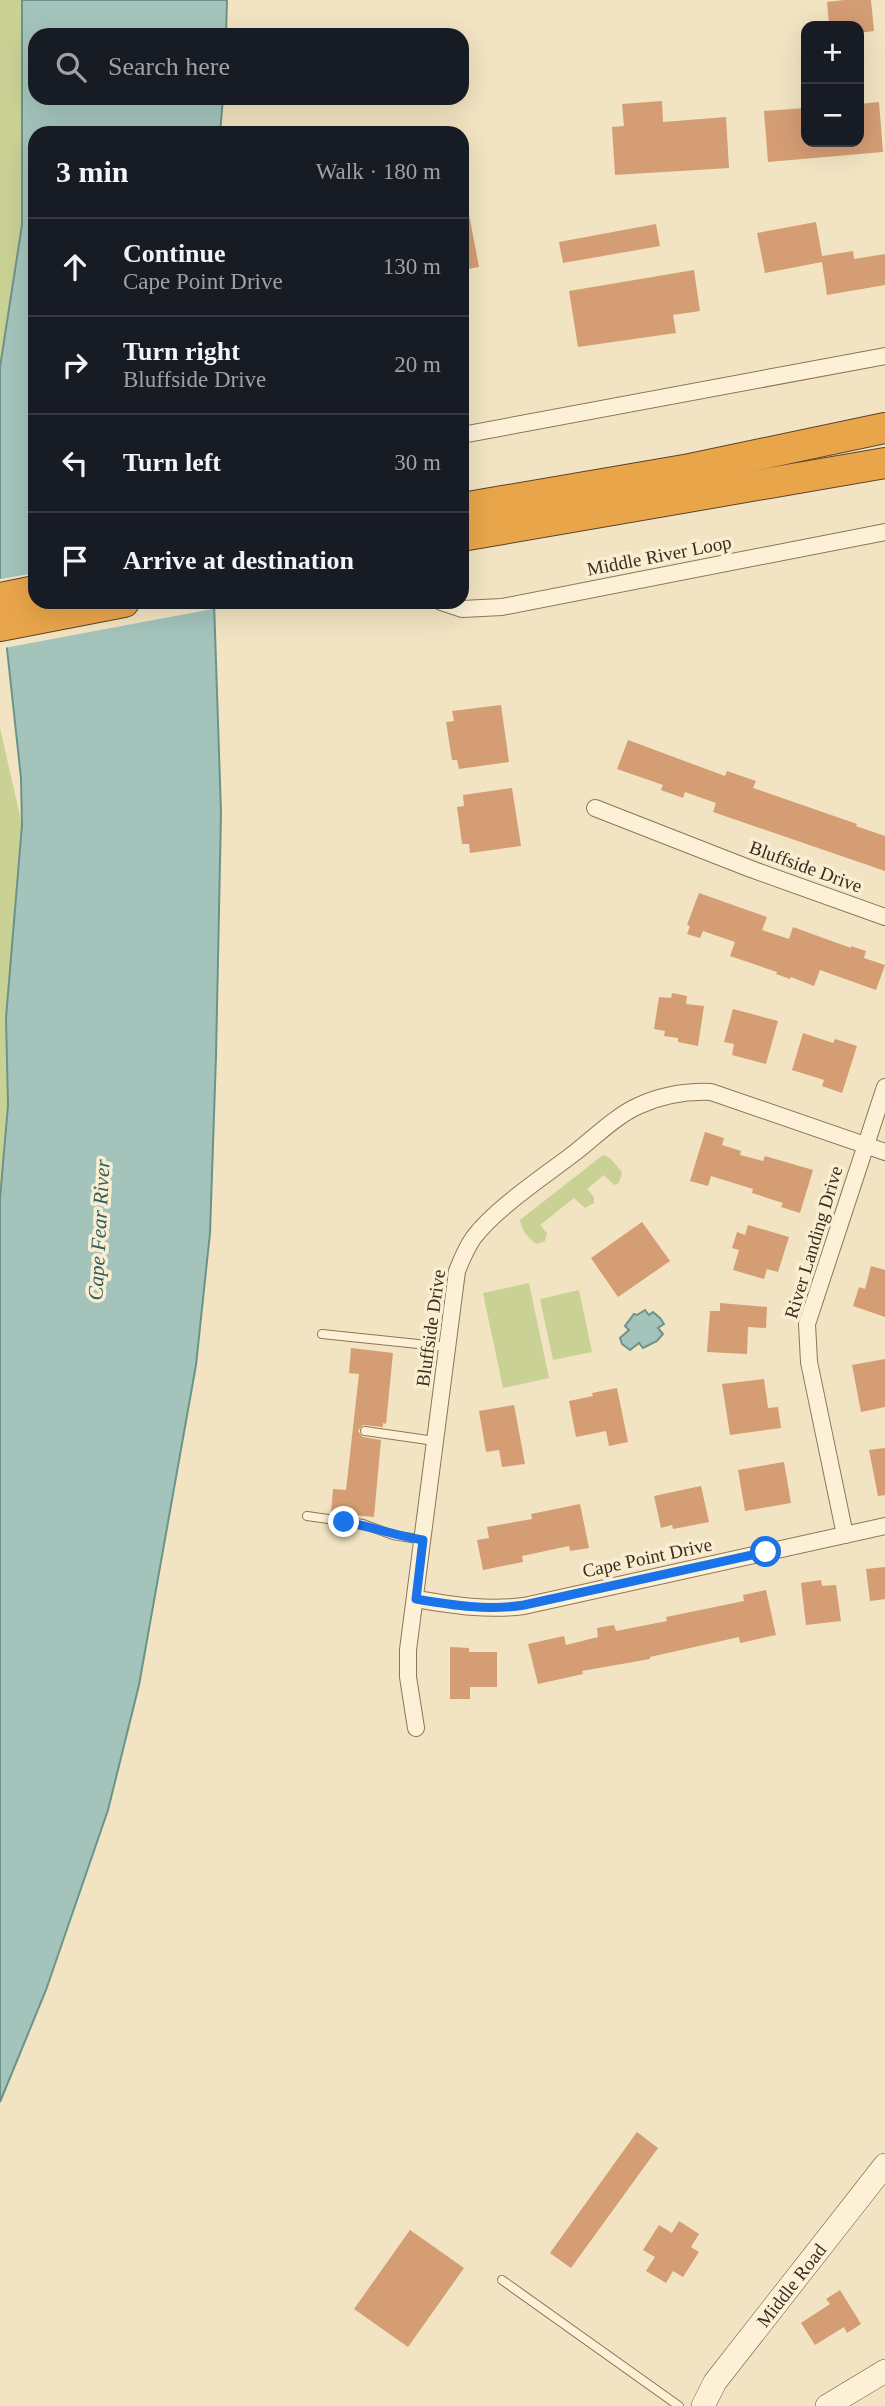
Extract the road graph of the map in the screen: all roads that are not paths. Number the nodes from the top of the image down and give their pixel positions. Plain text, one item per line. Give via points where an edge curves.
1 (885, 356) edge
2 (885, 429) edge
3 (469, 434) edge
4 (885, 463) edge
5 (469, 507) edge
6 (885, 532) edge
7 (469, 535) edge
8 (28, 592) edge
9 (0, 598) edge
10 (88, 609) edge
11 (462, 609) edge
12 (0, 626) edge
13 (595, 808) dead end
14 (885, 917) edge
15 (885, 1087) edge
16 (865, 1145) junction
17 (885, 1152) edge
18 (321, 1334) dead end
19 (448, 1347) junction
20 (365, 1431) dead end
21 (436, 1441) junction
22 (307, 1516) dead end
23 (885, 1526) edge
24 (845, 1535) junction
25 (423, 1540) junction
26 (416, 1599) junction
27 (416, 1728) dead end
28 (885, 2165) edge
29 (502, 2280) dead end
30 (885, 2371) edge
31 (679, 2406) edge
32 (703, 2406) edge
33 (827, 2406) edge

1 - 3 street
2 - 5 highway via 691,469
4 - 7 highway
6 - 11 street, Middle River Loop via 502,607
8 - 9 highway
10 - 12 highway
13 - 14 street, Bluffside Drive
15 - 16 street, River Landing Drive
16 - 17 street, Bluffside Drive
16 - 19 street, Bluffside Drive via 711,1092 687,1091 635,1107 474,1237 457,1271
16 - 24 street, River Landing Drive via 807,1324 809,1362
18 - 19 lane
19 - 21 street, Bluffside Drive
20 - 21 lane
21 - 25 street, Bluffside Drive
22 - 25 lane via 363,1524
23 - 24 street, Cape Point Drive
24 - 26 street, Cape Point Drive via 511,1607 477,1608
25 - 26 street, Bluffside Drive
26 - 27 street, Bluffside Drive via 408,1650
28 - 32 main road, Middle Road via 715,2382
29 - 31 lane
30 - 33 main road

